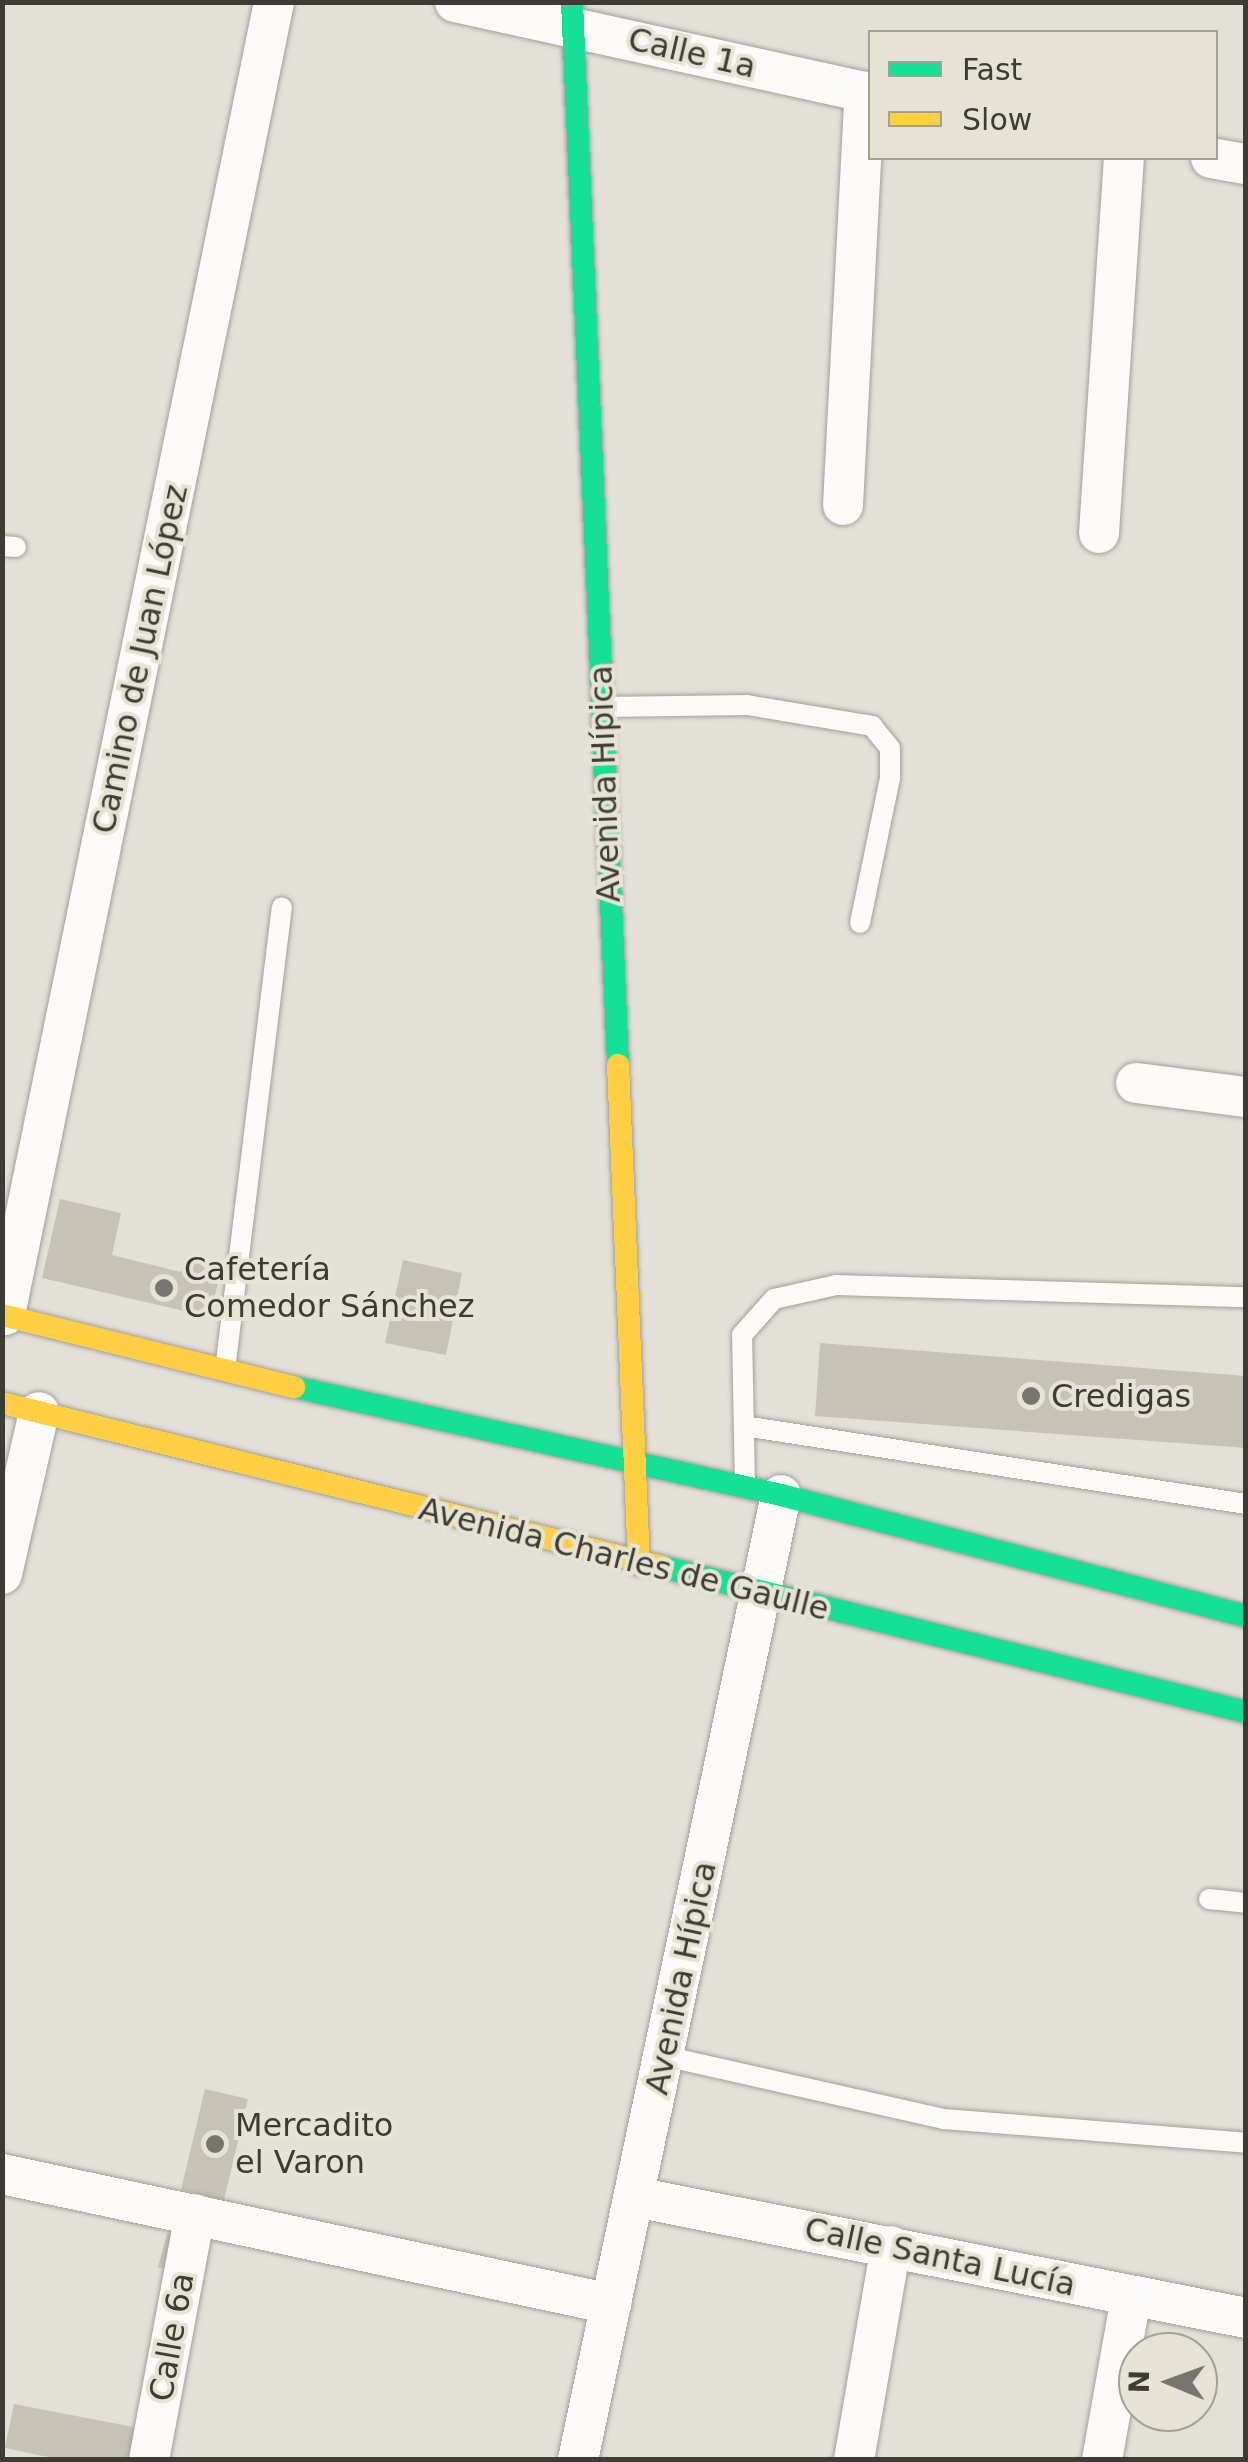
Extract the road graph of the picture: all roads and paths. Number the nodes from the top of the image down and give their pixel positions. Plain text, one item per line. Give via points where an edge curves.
1 (274, 2) edge
2 (455, 2) edge
3 (572, 14) edge
4 (868, 93) edge
5 (1218, 159) edge
6 (1124, 160) edge
7 (1246, 164) edge
8 (842, 506) dead end
9 (1099, 532) dead end
10 (602, 708) junction
11 (282, 908) dead end
12 (860, 923) dead end
13 (1136, 1083) dead end
14 (1246, 1097) edge
15 (1246, 1296) edge
16 (4, 1315) edge
17 (225, 1372) junction
18 (21, 1408) edge
19 (744, 1426) junction
20 (634, 1466) junction
21 (763, 1492) junction
22 (1246, 1504) edge
23 (639, 1564) junction
24 (2, 1574) edge
25 (762, 1593) junction
26 (1246, 1616) edge
27 (1246, 1712) edge
28 (1209, 1899) dead end
29 (1246, 1903) edge
30 (664, 2056) junction
31 (1246, 2144) edge
32 (2, 2174) edge
33 (635, 2196) junction
34 (195, 2214) junction
35 (891, 2246) junction
36 (1131, 2297) junction
37 (611, 2304) junction
38 (1246, 2318) edge
39 (150, 2460) edge
40 (578, 2460) edge
41 (854, 2460) edge
42 (1102, 2460) edge

1 - 16 street, Camino de Juan López
2 - 3 street, Calle 1a
3 - 4 street, Calle 1a
3 - 10 main road, Avenida Hípica
4 - 8 street
5 - 7 street
6 - 9 street
10 - 12 lane via 747,704 872,726 890,748 890,778
10 - 20 main road, Avenida Hípica
11 - 17 lane
13 - 14 street
15 - 19 lane via 836,1285 774,1299 742,1335
16 - 17 main road
17 - 20 main road
18 - 23 main road, Avenida Charles de Gaulle
18 - 24 street
19 - 21 lane
19 - 22 lane
20 - 21 main road
20 - 23 main road, Avenida Hípica
21 - 25 street, Avenida Hípica
21 - 26 main road
23 - 25 main road, Avenida Charles de Gaulle
25 - 27 main road, Avenida Charles de Gaulle
25 - 30 street, Avenida Hípica
28 - 29 lane
30 - 31 lane via 944,2119
30 - 33 street, Avenida Hípica
32 - 34 street
33 - 35 street, Calle Santa Lucía
33 - 37 street, Avenida Hípica
34 - 37 street
34 - 39 street, Calle 6a
35 - 36 street, Calle Santa Lucía
35 - 41 street
36 - 38 street, Calle Santa Lucía
36 - 42 street
37 - 40 street, Avenida Hípica

